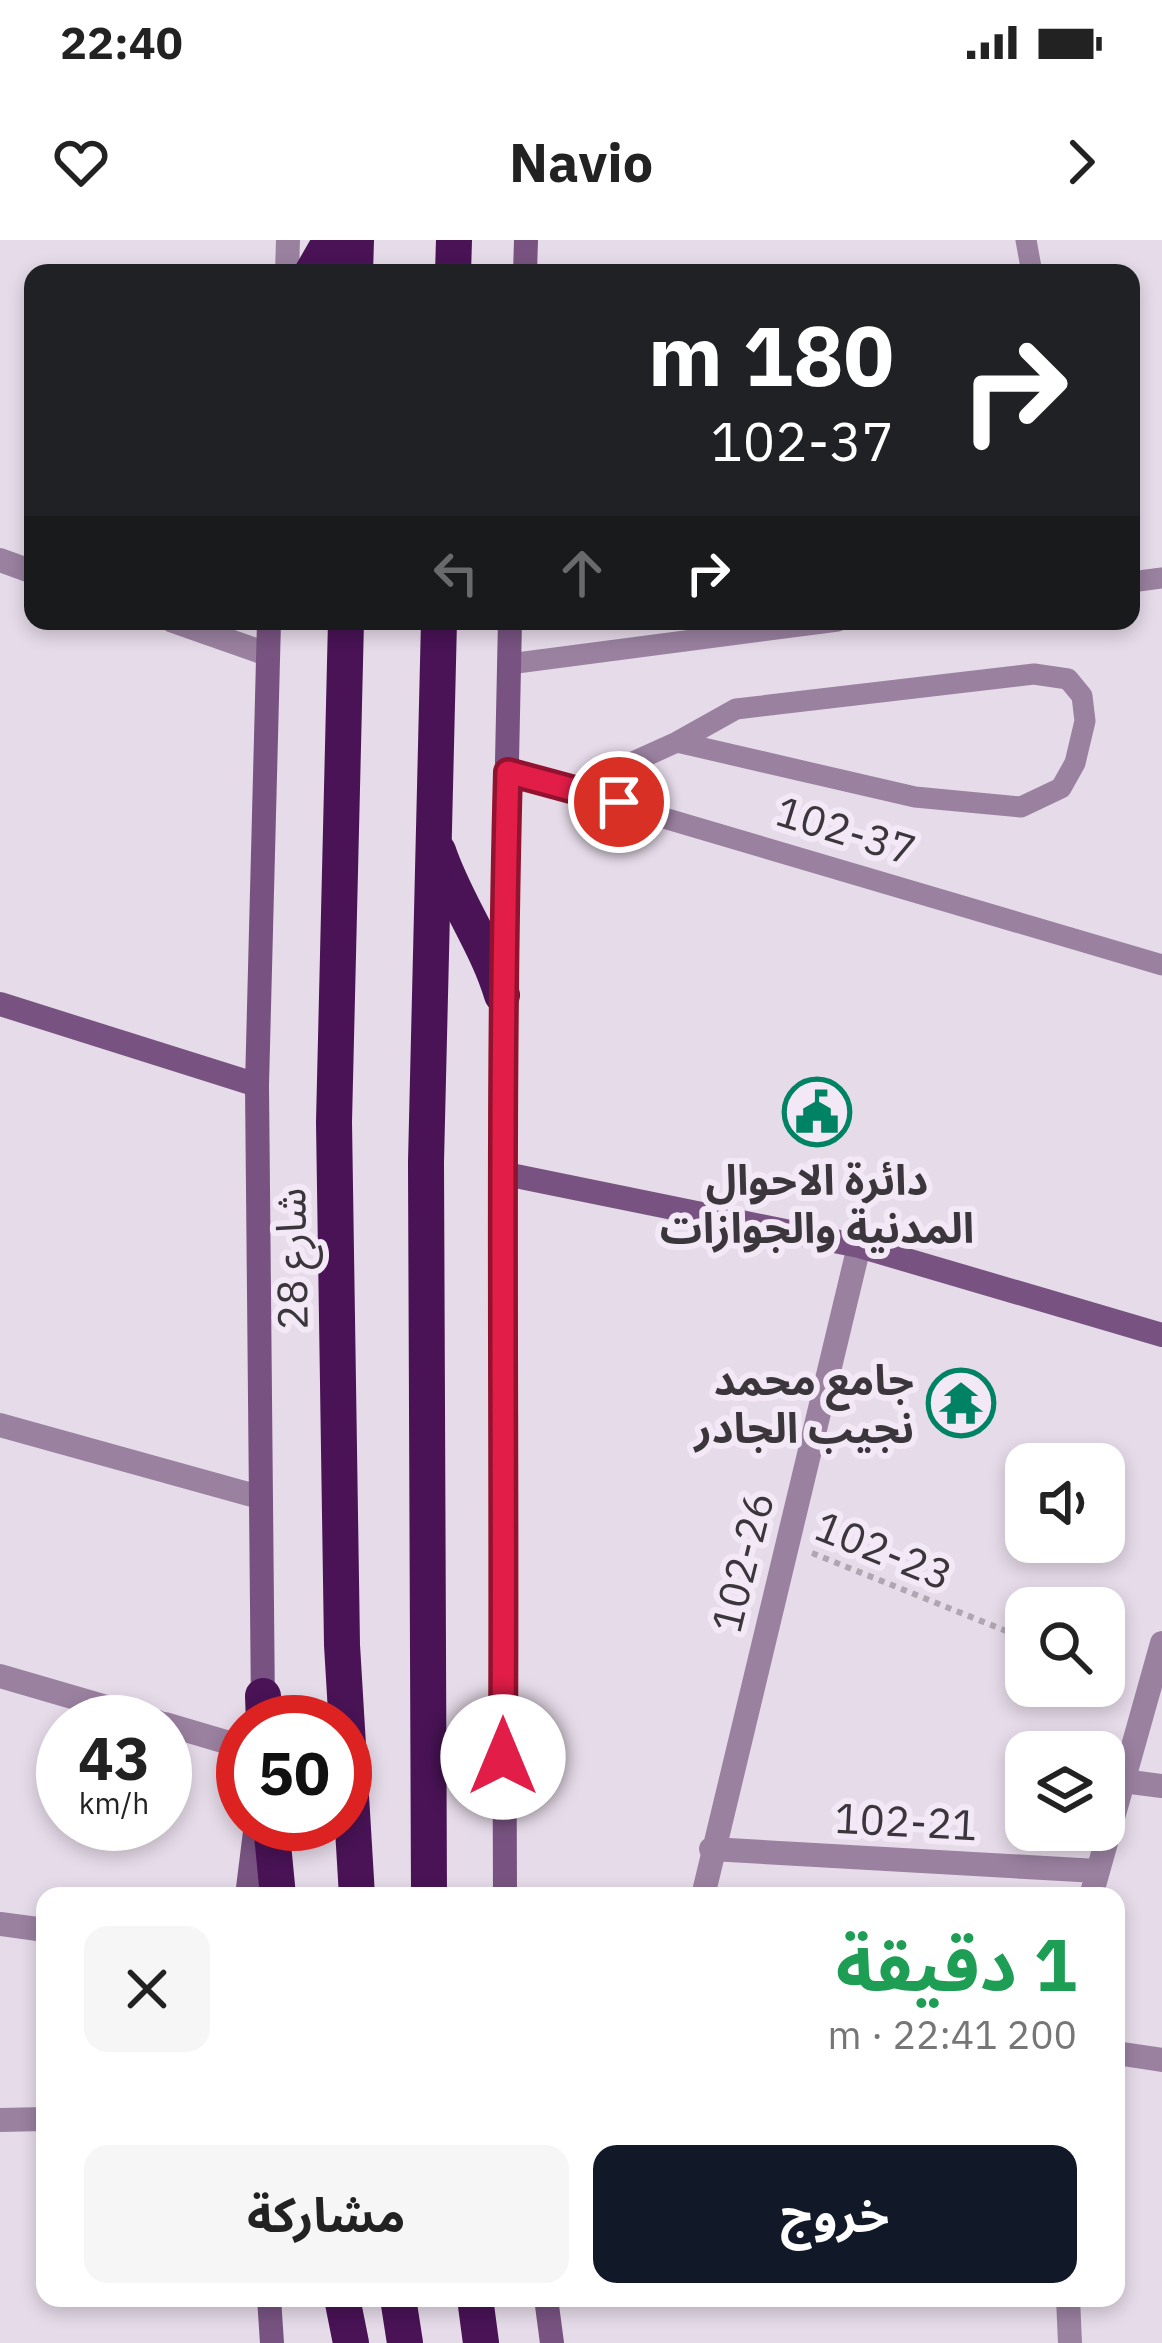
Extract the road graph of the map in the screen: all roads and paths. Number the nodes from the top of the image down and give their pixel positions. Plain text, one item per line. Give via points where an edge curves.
1 (199, 630) edge
2 (268, 630) edge
3 (346, 630) edge
4 (439, 630) edge
5 (511, 630) edge
6 (769, 630) edge
7 (267, 654) junction
8 (509, 664) junction
9 (677, 742) junction
10 (508, 772) junction
11 (573, 789) junction
12 (432, 813) junction
13 (1162, 964) edge
14 (502, 995) junction
15 (0, 1004) edge
16 (257, 1085) junction
17 (506, 1174) junction
18 (859, 1246) junction
19 (1162, 1335) edge
20 (0, 1425) edge
21 (259, 1497) junction
22 (787, 1543) junction
23 (1005, 1631) edge
24 (1162, 1642) edge
25 (0, 1676) edge
26 (65, 1695) edge
27 (263, 1695) edge
28 (1125, 1774) edge
29 (1125, 1781) edge
30 (1162, 1786) edge
31 (711, 1849) junction
32 (253, 1851) edge
33 (274, 1851) edge
34 (1103, 1851) edge
35 (1094, 1884) edge
36 (248, 1887) edge
37 (277, 1887) edge
38 (356, 1887) edge
39 (429, 1887) edge
40 (505, 1887) edge
41 (705, 1887) edge
42 (0, 1924) edge
43 (36, 1929) edge
44 (1125, 2054) edge
45 (1162, 2060) edge
46 (36, 2119) edge
47 (0, 2120) edge
48 (270, 2307) edge
49 (344, 2307) edge
50 (399, 2307) edge
51 (476, 2307) edge
52 (547, 2307) edge
53 (1068, 2307) edge
54 (272, 2343) edge
55 (351, 2343) edge
56 (405, 2343) edge
57 (481, 2343) edge
58 (552, 2343) edge
59 (1070, 2343) edge

1 - 7 street
2 - 7 main road
3 - 38 highway, شارع 28 via 334,1122 343,1645
4 - 12 highway
5 - 8 main road
6 - 8 lane
7 - 16 main road
8 - 10 main road
9 - 9 lane via 915,797 1021,807 1061,788 1085,721 1082,696 1068,679 1034,674 736,709
9 - 11 lane
10 - 11 lane, 102-37
10 - 14 main road
11 - 13 lane, 102-37
12 - 14 highway via 446,876
12 - 39 highway
14 - 17 main road
15 - 16 main road
16 - 21 main road
17 - 18 main road
17 - 40 main road
18 - 19 main road
18 - 22 street, 102-26
20 - 21 street
21 - 27 main road
22 - 23 path, 102-23
22 - 31 street, 102-26
24 - 28 street
25 - 26 street
29 - 30 street
31 - 35 street, 102-21
31 - 41 street, 102-26
32 - 36 main road
33 - 37 highway
34 - 35 street
42 - 43 street
44 - 45 street
46 - 47 street
48 - 54 main road
49 - 55 highway
50 - 56 highway
51 - 57 highway
52 - 58 main road
53 - 59 street

